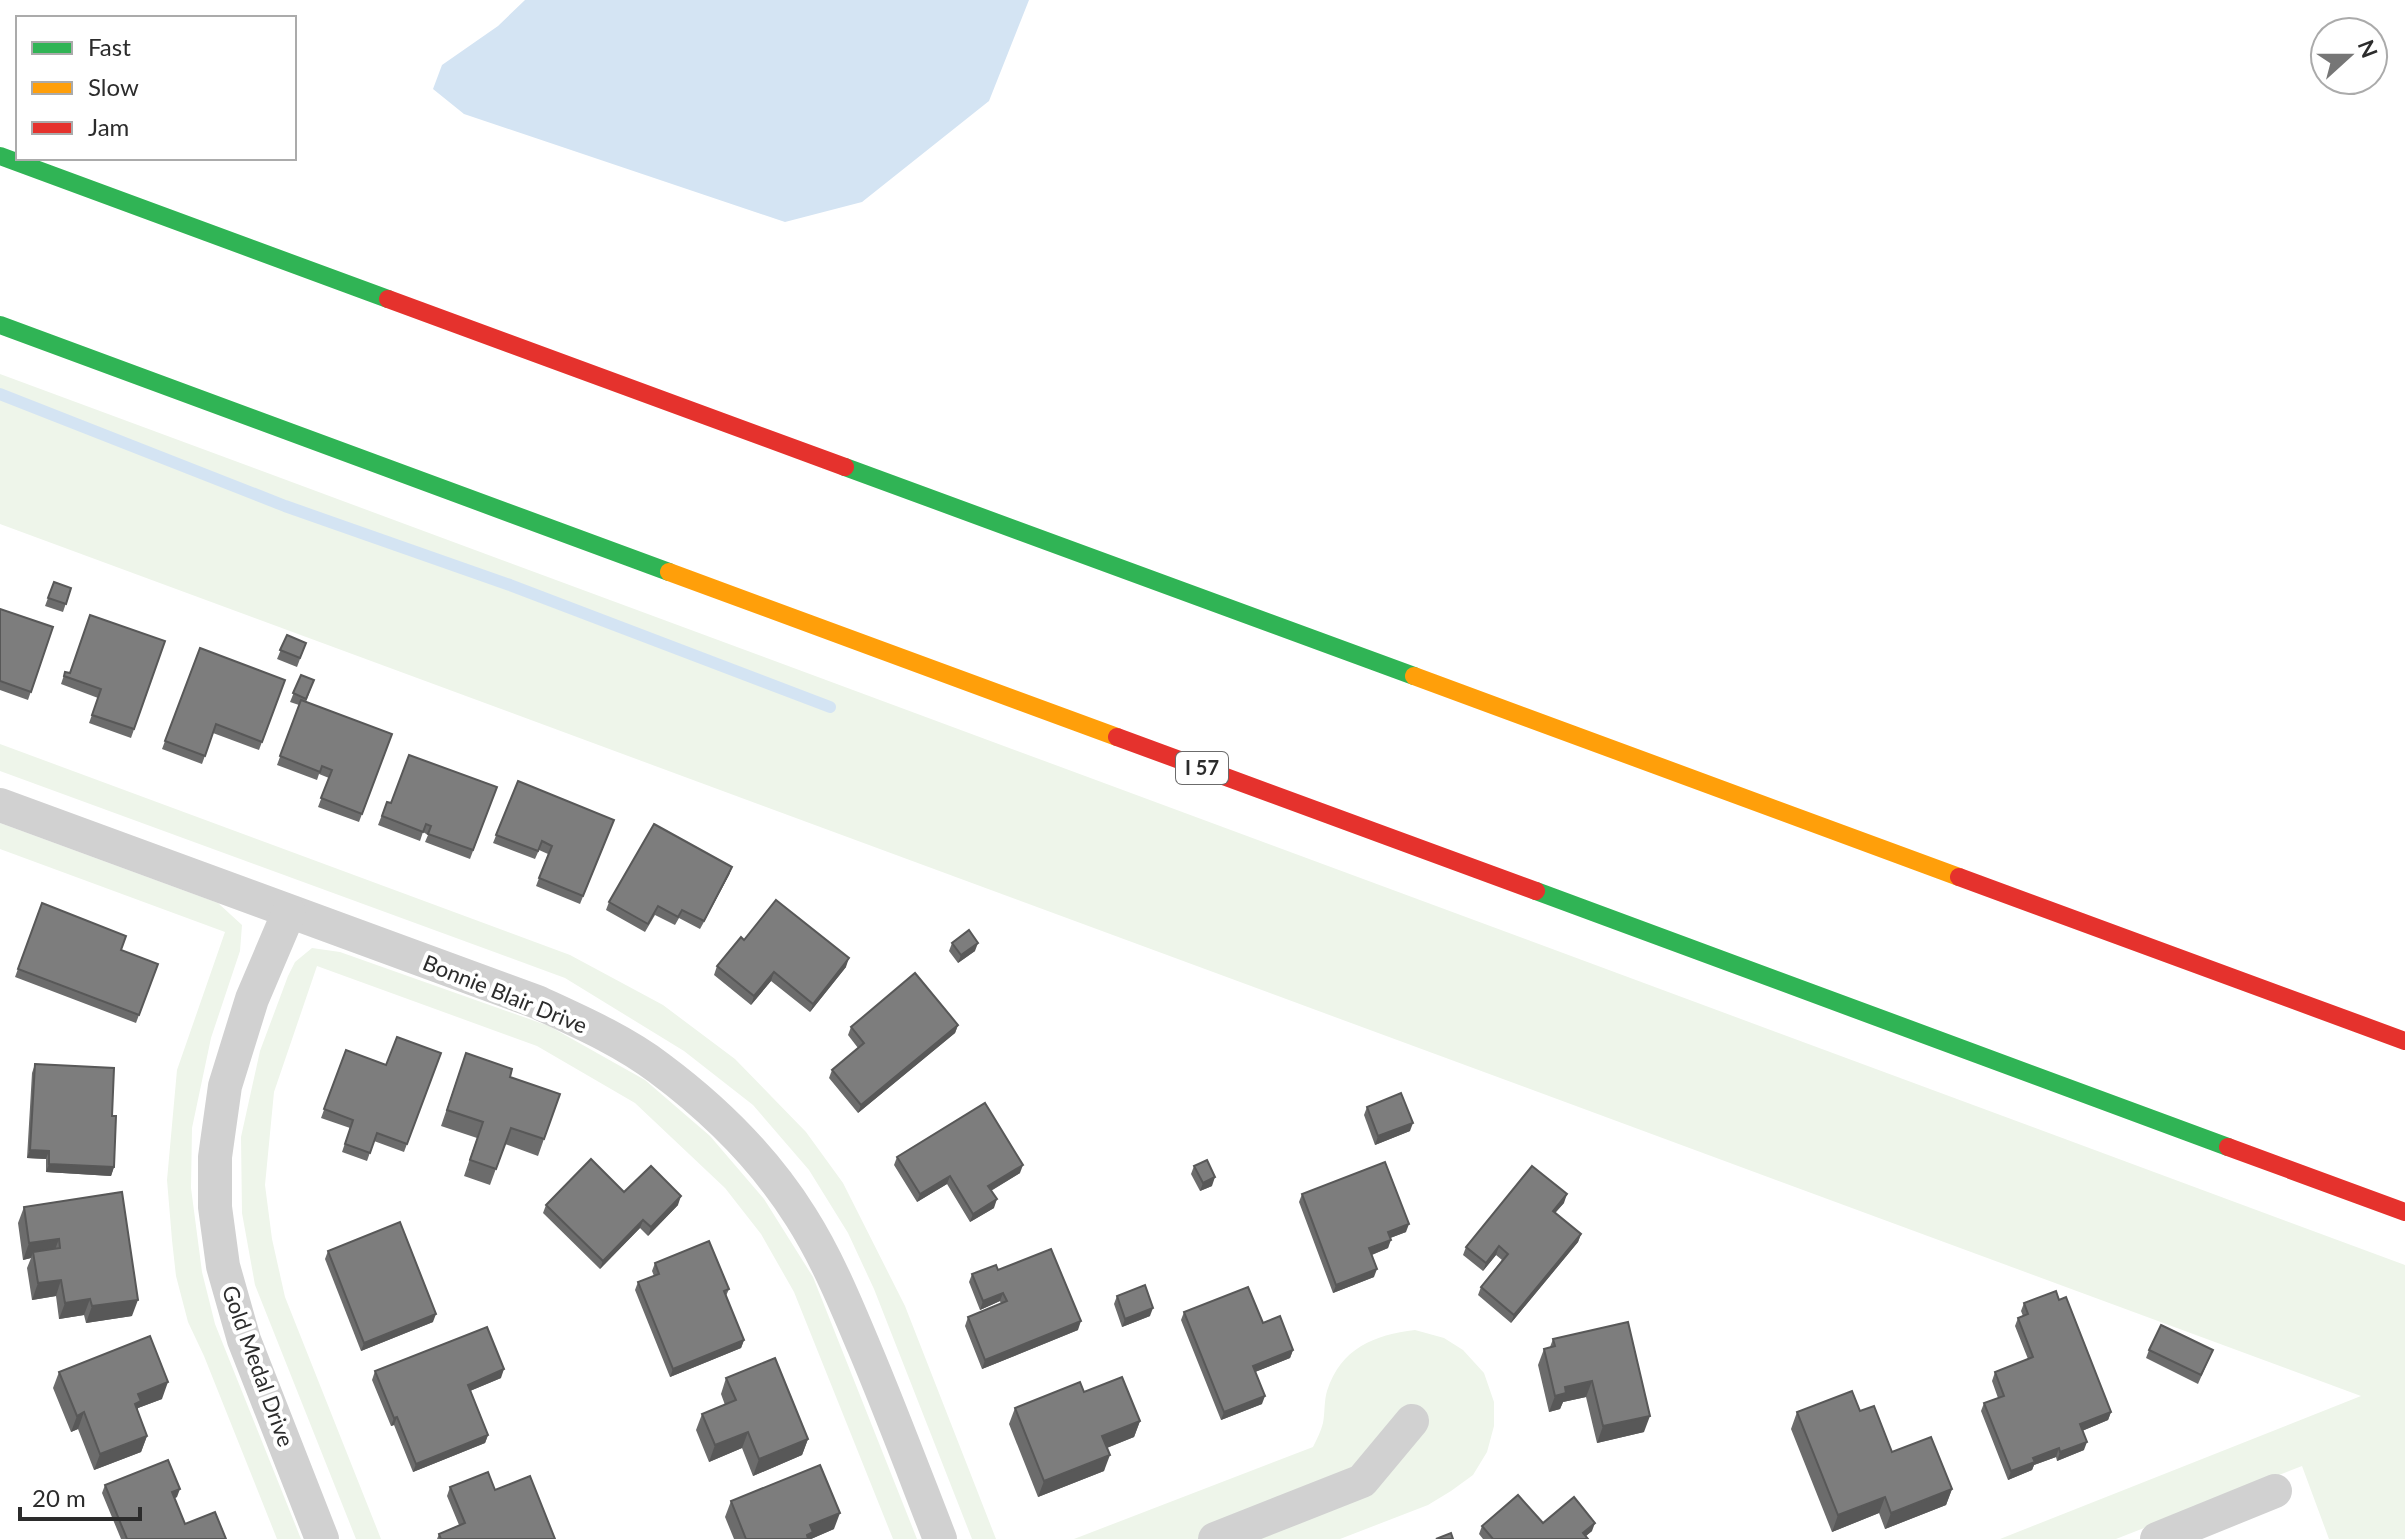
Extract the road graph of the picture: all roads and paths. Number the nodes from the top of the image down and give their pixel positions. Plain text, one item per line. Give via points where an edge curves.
1 (0, 156) edge
2 (0, 325) edge
3 (0, 805) edge
4 (289, 912) junction
5 (2405, 1041) edge
6 (2405, 1212) edge
7 (1412, 1421) dead end
8 (2275, 1491) dead end
9 (322, 1539) edge
10 (940, 1539) edge
11 (1215, 1539) edge
12 (2157, 1539) edge

1 - 5 highway
2 - 6 highway, I 57
3 - 4 street, Bonnie Blair Drive
4 - 9 street, Gold Medal Drive via 252,999 225,1086 215,1157 215,1207 223,1266 244,1340
4 - 10 street, Bonnie Blair Drive via 549,1008 657,1066 710,1108 763,1165 834,1276
7 - 11 street via 1362,1481
8 - 12 street

